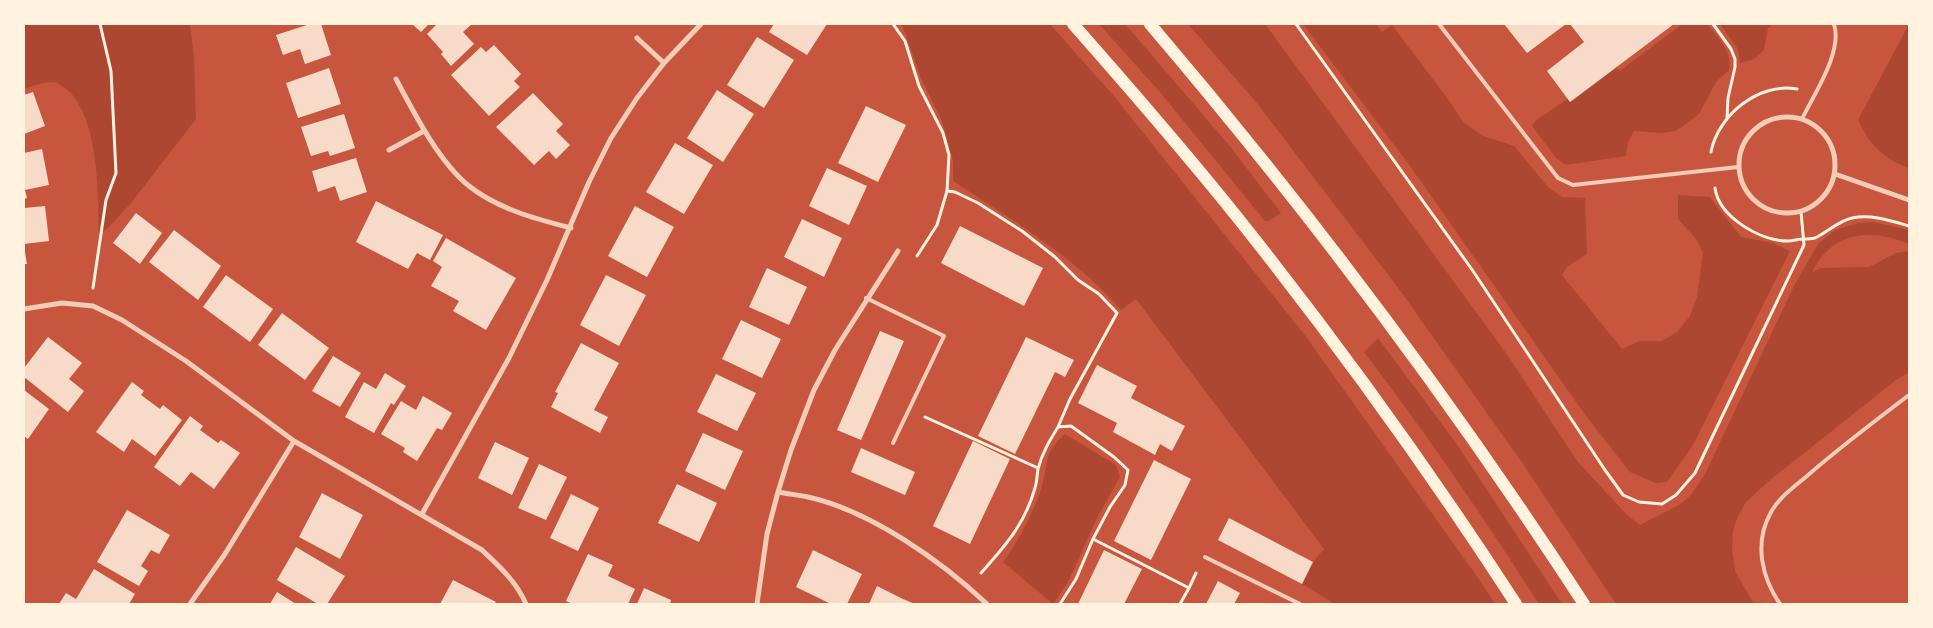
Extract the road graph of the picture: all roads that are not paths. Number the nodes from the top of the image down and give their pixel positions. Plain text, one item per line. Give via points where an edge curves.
1 (701, 24) edge
2 (1073, 24) edge
3 (1150, 24) edge
4 (1439, 24) edge
5 (1834, 24) edge
6 (637, 38) dead end
7 (664, 63) junction
8 (396, 79) dead end
9 (1802, 119) junction
10 (424, 131) junction
11 (389, 150) dead end
12 (1738, 167) junction
13 (1835, 174) junction
14 (1909, 200) edge
15 (570, 228) junction
16 (898, 251) road end
17 (866, 298) junction
18 (24, 309) edge
19 (1909, 395) edge
20 (294, 441) junction
21 (893, 442) dead end
22 (778, 492) junction
23 (422, 514) junction
24 (1205, 557) dead end
25 (190, 604) edge
26 (526, 604) edge
27 (757, 604) edge
28 (987, 604) edge
29 (1300, 604) edge
30 (1516, 604) edge
31 (1584, 604) edge
32 (1780, 604) edge

1 - 7 street
2 - 30 main road via 1187,157 1300,298 1400,433
3 - 31 main road via 1245,136 1395,332 1513,497
4 - 12 lane via 1558,178 1573,186
5 - 9 lane via 1832,60
6 - 7 street
7 - 15 street via 611,138
8 - 10 street
9 - 12 street via 1787,116 1758,126 1747,137
9 - 13 street via 1815,125 1832,146
10 - 11 street
10 - 15 street via 468,186 527,216
12 - 13 street via 1741,182 1759,205 1786,214 1813,207 1831,187
13 - 14 street
15 - 23 street via 509,358
16 - 17 street
17 - 21 lane via 944,336
17 - 22 street via 814,390
18 - 20 street via 62,303 93,306 122,320 179,356
19 - 32 lane via 1782,497 1770,513 1761,556 1769,586
20 - 23 street
20 - 25 street
22 - 27 street via 767,534
22 - 28 street via 810,497 887,530 919,549
23 - 26 street via 482,550 507,573
24 - 29 lane

